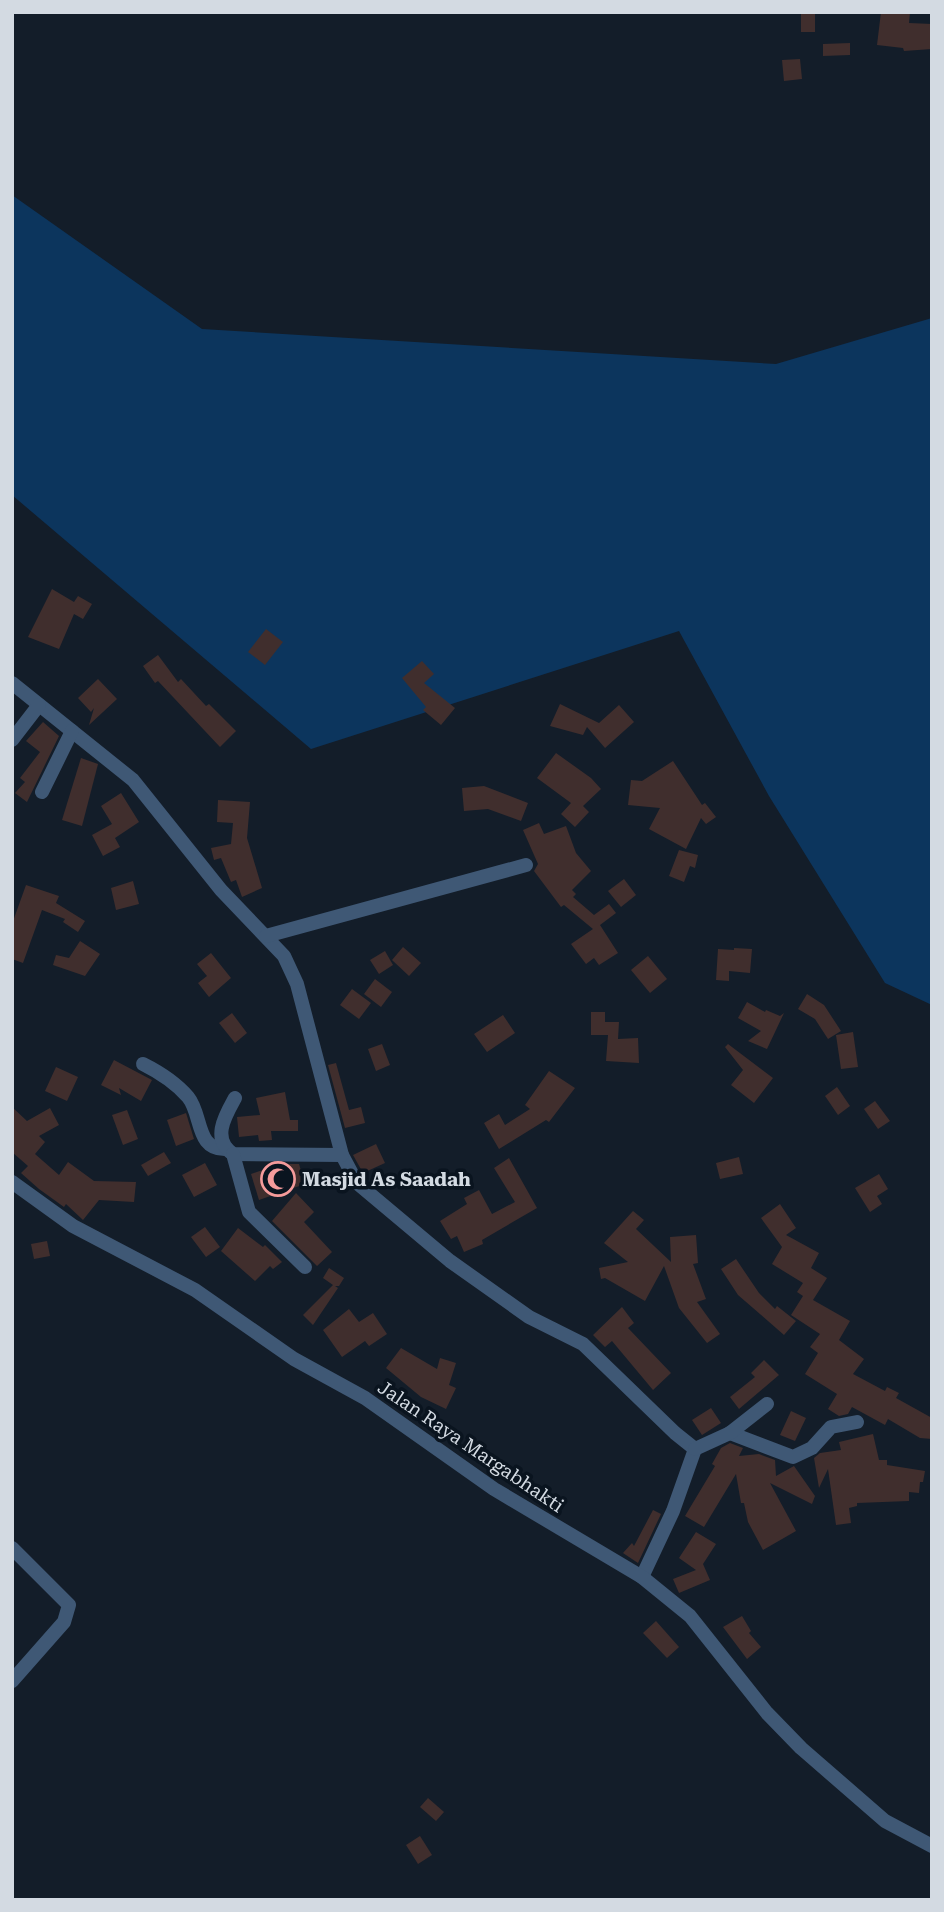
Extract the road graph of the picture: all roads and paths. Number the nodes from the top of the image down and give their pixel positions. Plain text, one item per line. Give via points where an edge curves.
1 (12, 683) edge
2 (39, 705) junction
3 (72, 731) junction
4 (12, 740) edge
5 (42, 792) dead end
6 (527, 866) dead end
7 (266, 936) junction
8 (143, 1064) dead end
9 (235, 1098) dead end
10 (230, 1152) junction
11 (342, 1155) junction
12 (12, 1182) edge
13 (305, 1267) dead end
14 (767, 1404) dead end
15 (858, 1422) dead end
16 (730, 1433) junction
17 (695, 1449) junction
18 (14, 1553) edge
19 (642, 1577) junction
20 (12, 1681) edge
21 (932, 1846) edge

1 - 2 street
2 - 3 street
2 - 4 street
3 - 5 street
3 - 7 street via 133,780 213,880
6 - 7 street
7 - 11 street via 284,956 297,984
8 - 10 street via 187,1095 206,1142
9 - 10 street via 221,1128
10 - 11 street
10 - 13 street via 249,1212
11 - 17 street via 356,1183 425,1241 529,1317 583,1343
12 - 19 street, Jalan Raya Margabhakti via 73,1226 195,1290 293,1359 365,1398 494,1489
14 - 16 street
15 - 16 street via 831,1427 812,1448 793,1457
16 - 17 street
17 - 19 street
18 - 20 street via 69,1605 64,1622
19 - 21 street, Jalan Raya Margabhakti via 690,1616 767,1713 802,1748 885,1821

